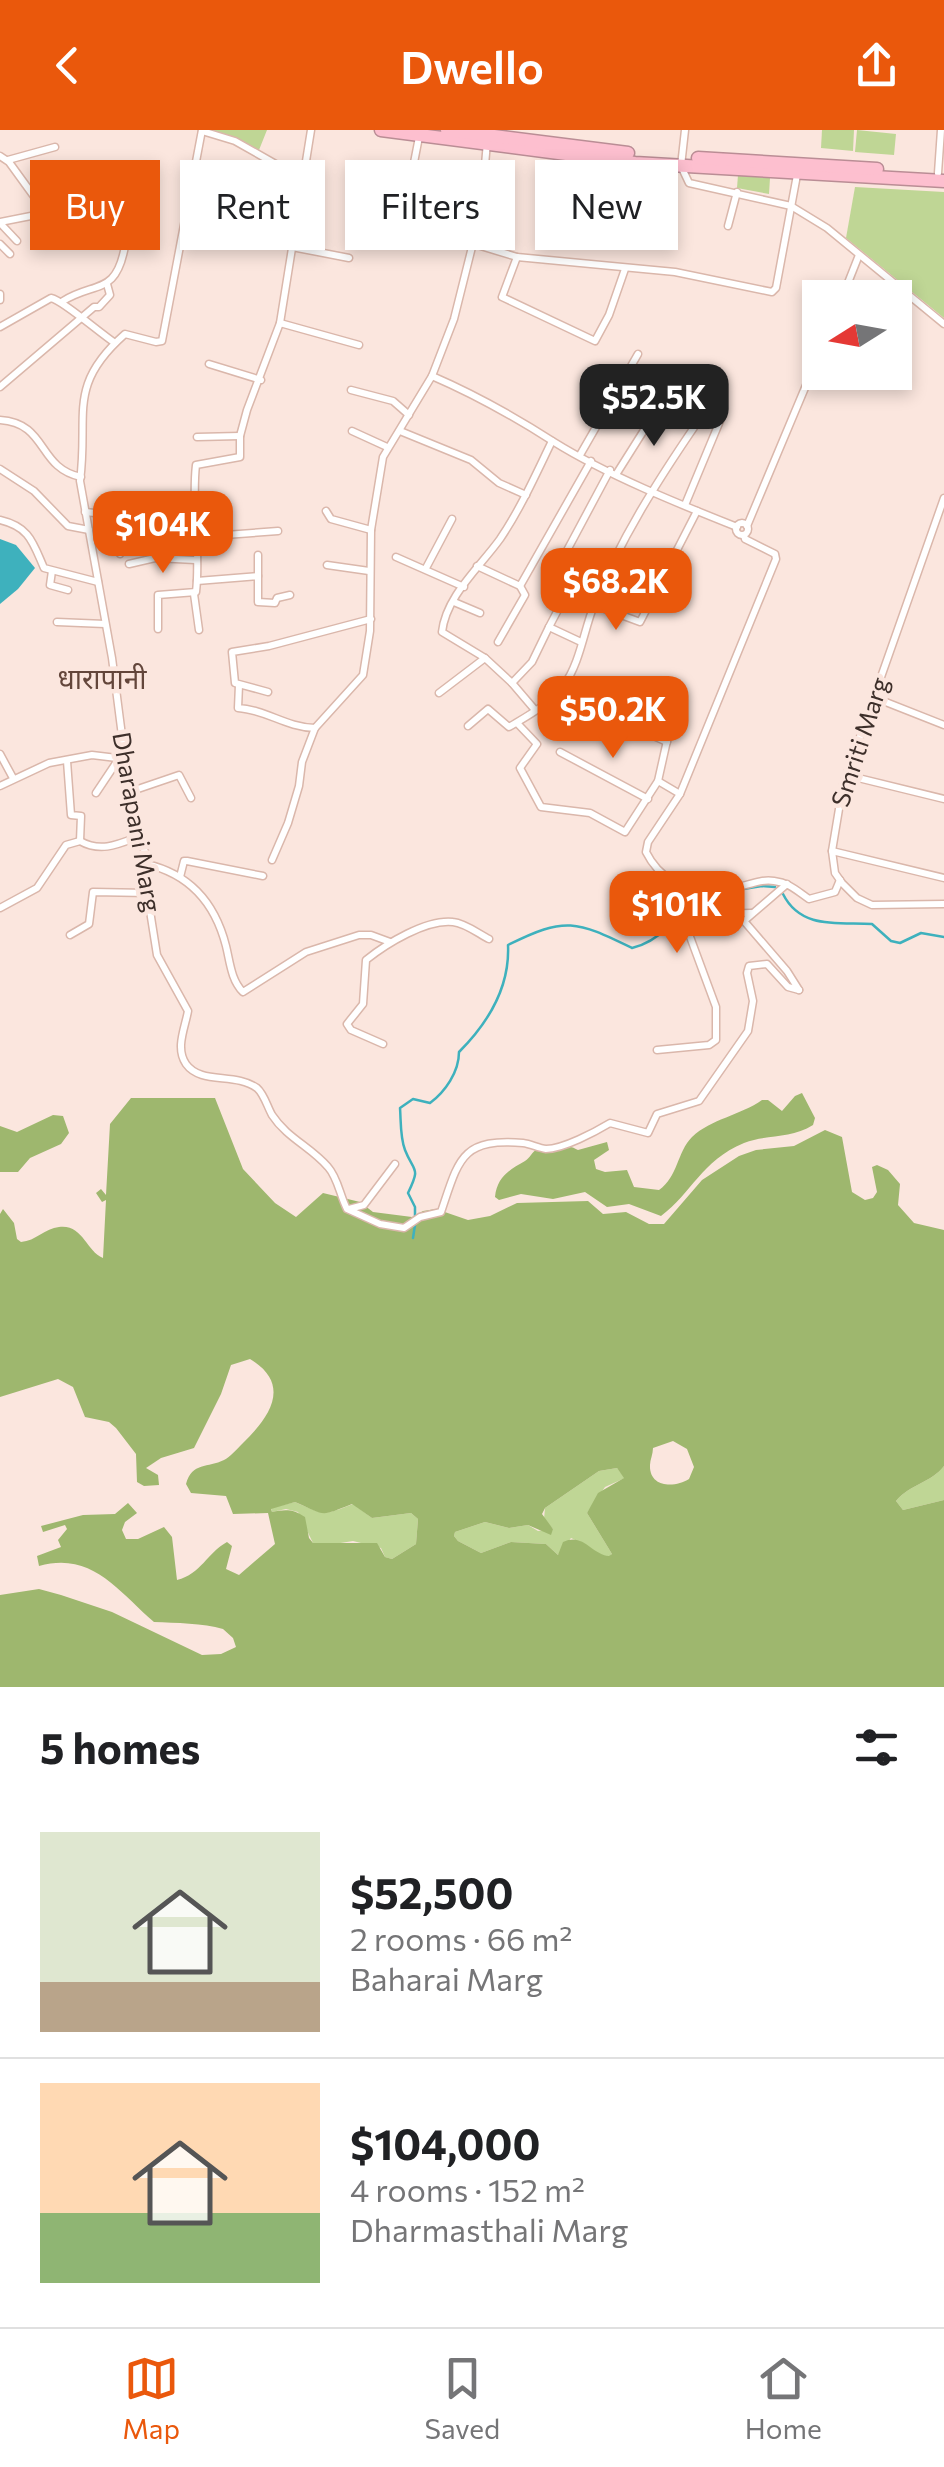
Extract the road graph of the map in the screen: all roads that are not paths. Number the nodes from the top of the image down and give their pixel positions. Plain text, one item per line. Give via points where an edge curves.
1 (202, 130) edge
2 (311, 130) edge
3 (381, 130) edge
4 (447, 130) edge
5 (684, 130) edge
6 (941, 130) edge
7 (470, 131) edge
8 (410, 133) edge
9 (508, 134) edge
10 (488, 140) junction
11 (55, 148) dead end
12 (3, 158) edge
13 (268, 160) edge
14 (305, 160) edge
15 (408, 160) edge
16 (488, 160) edge
17 (682, 161) junction
18 (797, 174) junction
19 (942, 176) edge
20 (737, 192) junction
21 (30, 193) edge
22 (791, 206) junction
23 (30, 216) edge
24 (0, 223) edge
25 (728, 226) dead end
26 (17, 241) dead end
27 (0, 244) edge
28 (124, 250) edge
29 (292, 250) edge
30 (308, 250) edge
31 (472, 250) edge
32 (494, 250) edge
33 (10, 254) dead end
34 (859, 255) junction
35 (517, 257) junction
36 (349, 258) dead end
37 (626, 269) junction
38 (849, 280) edge
39 (107, 284) junction
40 (63, 301) junction
41 (81, 321) junction
42 (280, 323) junction
43 (944, 324) edge
44 (0, 327) edge
45 (115, 343) junction
46 (359, 345) dead end
47 (638, 354) dead end
48 (209, 364) dead end
49 (432, 376) junction
50 (261, 380) junction
51 (0, 388) edge
52 (351, 390) dead end
53 (804, 390) edge
54 (654, 406) dead end
55 (409, 415) junction
56 (722, 416) dead end
57 (0, 420) edge
58 (697, 423) dead end
59 (352, 431) dead end
60 (400, 431) junction
61 (240, 436) junction
62 (197, 437) dead end
63 (552, 440) junction
64 (387, 447) junction
65 (580, 455) junction
66 (591, 461) junction
67 (0, 469) edge
68 (614, 472) junction
69 (80, 476) junction
70 (654, 490) junction
71 (526, 495) junction
72 (943, 501) edge
73 (685, 505) junction
74 (326, 511) dead end
75 (85, 512) junction
76 (697, 512) junction
77 (112, 516) junction
78 (193, 516) junction
79 (452, 519) dead end
80 (0, 520) edge
81 (747, 526) junction
82 (737, 527) junction
83 (89, 530) junction
84 (371, 530) junction
85 (278, 531) dead end
86 (744, 535) junction
87 (198, 537) junction
88 (120, 554) dead end
89 (258, 555) dead end
90 (396, 557) dead end
91 (196, 560) junction
92 (129, 564) dead end
93 (326, 565) dead end
94 (477, 566) junction
95 (426, 568) junction
96 (370, 570) junction
97 (52, 571) junction
98 (258, 576) junction
99 (197, 581) junction
100 (98, 582) junction
101 (520, 586) junction
102 (464, 588) junction
103 (68, 590) dead end
104 (194, 594) junction
105 (290, 595) dead end
106 (454, 602) junction
107 (594, 604) junction
108 (480, 613) dead end
109 (370, 619) junction
110 (57, 622) dead end
111 (106, 624) junction
112 (549, 627) junction
113 (158, 629) dead end
114 (199, 630) dead end
115 (498, 642) dead end
116 (581, 642) junction
117 (485, 658) junction
118 (568, 680) junction
119 (512, 683) junction
120 (239, 684) junction
121 (268, 692) dead end
122 (438, 694) dead end
123 (872, 697) junction
124 (552, 700) junction
125 (535, 710) junction
126 (516, 722) junction
127 (944, 725) edge
128 (468, 726) dead end
129 (316, 728) junction
130 (642, 731) dead end
131 (618, 732) dead end
132 (668, 742) junction
133 (560, 752) dead end
134 (0, 754) edge
135 (121, 760) junction
136 (67, 761) junction
137 (846, 776) junction
138 (13, 778) junction
139 (658, 781) junction
140 (0, 786) edge
141 (132, 791) junction
142 (96, 793) dead end
143 (680, 794) junction
144 (191, 798) dead end
145 (648, 798) junction
146 (944, 799) edge
147 (140, 836) junction
148 (80, 841) junction
149 (832, 851) junction
150 (272, 860) dead end
151 (146, 864) junction
152 (263, 876) dead end
153 (180, 877) junction
154 (944, 878) edge
155 (840, 880) junction
156 (788, 884) junction
157 (148, 893) junction
158 (944, 904) edge
159 (0, 908) edge
160 (751, 913) junction
161 (70, 935) dead end
162 (489, 939) dead end
163 (390, 942) junction
164 (383, 1044) dead end
165 (657, 1050) dead end
166 (395, 1164) dead end
167 (347, 1209) junction

1 - 13 street
1 - 45 street via 162,340 130,334
2 - 14 street
3 - 8 highway
4 - 7 highway
5 - 17 street
6 - 19 street
7 - 10 highway
8 - 10 highway
8 - 15 street
9 - 10 highway
9 - 17 highway
10 - 16 street
10 - 17 highway
11 - 12 street
12 - 21 street
17 - 18 highway
17 - 19 highway
17 - 20 street via 688,182
18 - 19 highway
18 - 22 street
20 - 22 street
20 - 25 street
22 - 34 street
22 - 37 street via 772,292
23 - 24 street
24 - 26 street
27 - 33 street
28 - 39 street
29 - 42 street
30 - 36 street
31 - 49 street
32 - 35 street
34 - 38 street
34 - 43 street
35 - 37 street
35 - 37 street via 502,297 596,341
39 - 40 street
39 - 41 street via 110,297
40 - 41 street
40 - 44 street via 50,298
41 - 45 street
41 - 51 street
42 - 46 street
42 - 50 street
45 - 69 street, Dharapani Marg via 85,387
47 - 65 street
48 - 50 street
49 - 55 street
49 - 63 street
50 - 61 street
52 - 55 street via 393,401
53 - 81 street
54 - 68 street
55 - 60 street
56 - 73 street
57 - 69 street via 22,424 50,461
58 - 70 street
59 - 64 street
60 - 64 street
60 - 71 street via 471,460
61 - 62 street
61 - 78 street via 240,457 196,465
63 - 65 street
63 - 71 street
64 - 84 street
65 - 66 street
66 - 68 street
66 - 101 street
67 - 83 street via 68,526
68 - 70 street
68 - 112 street via 555,573 570,587
69 - 75 street, Dharapani Marg
70 - 73 street
70 - 107 street
71 - 94 street
72 - 123 street, Smriti Marg
73 - 76 street
74 - 84 street via 331,519
75 - 77 street
75 - 83 street, Dharapani Marg
76 - 82 street
76 - 107 street via 640,622
77 - 78 street
77 - 88 street
78 - 87 street
79 - 95 street
80 - 97 street via 24,529 41,564
81 - 82 street
81 - 86 street
82 - 86 street
83 - 100 street, Dharapani Marg
84 - 96 street
85 - 87 street
86 - 143 street via 776,559
87 - 91 street
89 - 98 street
90 - 95 street
91 - 92 street
91 - 99 street
93 - 96 street
94 - 101 street
94 - 102 street
95 - 102 street
96 - 109 street
97 - 100 street
97 - 103 street via 48,583
98 - 99 street
98 - 105 street via 258,602
99 - 104 street
100 - 111 street, Dharapani Marg
101 - 115 street via 525,595
102 - 106 street
104 - 113 street via 158,595
104 - 114 street
106 - 108 street
106 - 117 street via 442,632
107 - 116 street
109 - 120 street via 232,652
109 - 129 street via 364,676
110 - 111 street
111 - 135 street, Dharapani Marg
112 - 116 street
112 - 119 street via 532,662
116 - 118 street
117 - 119 street
117 - 122 street
118 - 124 street
118 - 132 street via 673,714
119 - 125 street
120 - 121 street
120 - 129 street via 238,708
123 - 127 street
123 - 137 street, Smriti Marg
124 - 125 street
124 - 131 street
125 - 126 street
126 - 128 street via 506,728 487,709
126 - 145 street via 537,744 520,768 541,807 590,813 625,832
129 - 150 street
130 - 132 street
132 - 139 street
133 - 145 street
134 - 138 street
135 - 136 street via 92,755
135 - 141 street, Dharapani Marg
135 - 142 street
136 - 138 street
136 - 148 street
137 - 146 street
137 - 149 street, Smriti Marg
138 - 140 street
139 - 143 street
139 - 145 street
141 - 144 street via 179,775
141 - 147 street, Dharapani Marg
143 - 156 street via 646,844 658,871 689,890 769,880
147 - 148 street via 111,847
147 - 151 street, Dharapani Marg
148 - 159 street via 66,845 38,888
149 - 154 street
149 - 155 street, Smriti Marg
151 - 153 street
151 - 157 street, Dharapani Marg
152 - 153 street via 188,860
153 - 163 street via 198,889 216,917 242,992 306,952 360,935
155 - 156 street via 835,892 809,900
155 - 158 street via 872,905
156 - 160 street
157 - 161 street via 93,892 89,924
157 - 167 street, Dharapani Marg via 157,955 188,1012 182,1060 204,1076 230,1076 260,1090 291,1138 334,1175
160 - 165 street via 712,914 688,934 716,1006 716,1040
160 - 167 street via 744,924 799,990 768,964 750,966 754,1002 748,1032 699,1101 657,1114 648,1133 610,1123 550,1148 501,1142 472,1148 441,1212 404,1228
162 - 163 street via 452,922
163 - 164 street via 366,960 363,1004 346,1024
166 - 167 street via 364,1206

